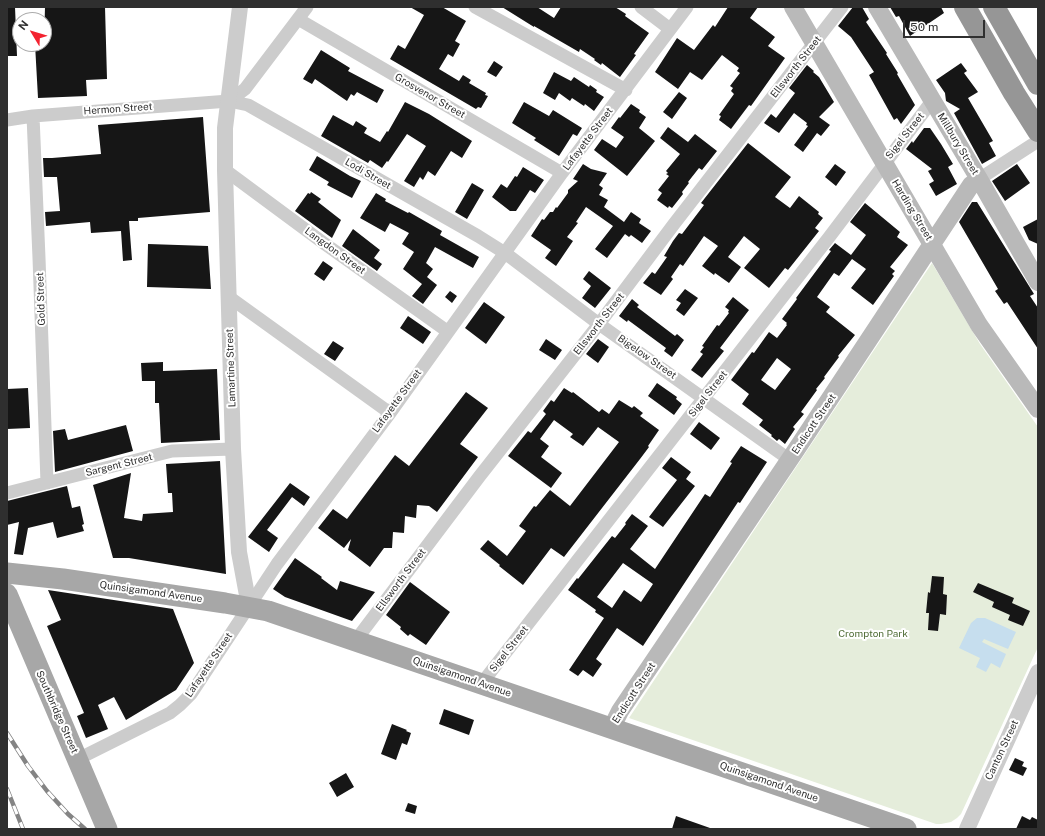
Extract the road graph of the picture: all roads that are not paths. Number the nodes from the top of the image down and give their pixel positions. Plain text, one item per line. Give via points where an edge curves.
1 (240, 7) edge
2 (307, 7) edge
3 (475, 7) edge
4 (641, 7) edge
5 (687, 7) edge
6 (794, 7) edge
7 (842, 7) edge
8 (877, 7) edge
9 (965, 7) edge
10 (994, 7) edge
11 (1004, 7) edge
12 (298, 18) junction
13 (670, 29) junction
14 (814, 42) junction
15 (1038, 78) edge
16 (1038, 84) edge
17 (626, 90) junction
18 (229, 101) junction
19 (932, 101) junction
20 (33, 116) junction
21 (7, 120) edge
22 (1037, 132) edge
23 (884, 163) junction
24 (225, 170) junction
25 (562, 173) junction
26 (979, 179) junction
27 (932, 244) junction
28 (505, 253) junction
29 (1038, 282) edge
30 (229, 297) junction
31 (599, 324) junction
32 (447, 331) junction
33 (705, 398) junction
34 (1038, 409) edge
35 (390, 413) junction
36 (233, 449) junction
37 (790, 460) junction
38 (47, 483) junction
39 (7, 493) edge
40 (7, 573) edge
41 (7, 594) edge
42 (249, 606) junction
43 (356, 640) junction
44 (1038, 672) edge
45 (482, 683) junction
46 (611, 729) junction
47 (78, 759) junction
48 (107, 829) edge
49 (906, 829) edge
50 (966, 829) edge

1 - 18 street, Lamartine Street
2 - 12 street
3 - 17 street
4 - 13 street
5 - 13 street, Lafayette Street
6 - 14 main road, Harding Street
7 - 14 street, Ellsworth Street
8 - 19 main road, Millbury Street
9 - 22 highway
10 - 16 highway
11 - 15 highway
12 - 18 street via 245,89
12 - 25 street, Grosvenor Street
13 - 17 street, Lafayette Street
14 - 23 main road, Harding Street
14 - 31 street, Ellsworth Street
17 - 25 street, Lafayette Street
18 - 20 street, Hermon Street
18 - 24 street, Lamartine Street via 225,128
18 - 28 street, Lodi Street via 248,105
19 - 23 street, Sigel Street
19 - 26 main road, Millbury Street
20 - 21 street, Hermon Street
20 - 38 street, Gold Street
22 - 26 street, Endicott Street
23 - 27 main road, Harding Street
23 - 33 street, Sigel Street
24 - 30 street, Lamartine Street
24 - 32 street, Langdon Street
25 - 28 street, Lafayette Street
26 - 27 main road, Endicott Street via 971,185
26 - 29 main road, Millbury Street
27 - 34 main road, Harding Street via 979,325
27 - 37 main road, Endicott Street
28 - 31 street, Bigelow Street
28 - 32 street, Lafayette Street
30 - 35 street
30 - 36 street, Lamartine Street
31 - 33 street, Bigelow Street
31 - 43 street, Ellsworth Street
32 - 35 street, Lafayette Street
33 - 37 street, Bigelow Street
33 - 45 street, Sigel Street
35 - 42 street, Lafayette Street via 277,564
36 - 38 street, Sargent Street via 172,451
36 - 42 street, Lamartine Street via 239,552
37 - 46 main road, Endicott Street via 620,711
38 - 39 street, Sargent Street
40 - 42 main road, Quinsigamond Avenue
41 - 47 main road, Southbridge Street
42 - 43 main road, Quinsigamond Avenue
42 - 47 street, Lafayette Street via 196,687 180,705 164,717
43 - 45 main road, Quinsigamond Avenue
44 - 50 street, Canton Street
45 - 46 main road, Quinsigamond Avenue
46 - 49 main road, Quinsigamond Avenue
47 - 48 main road, Southbridge Street

